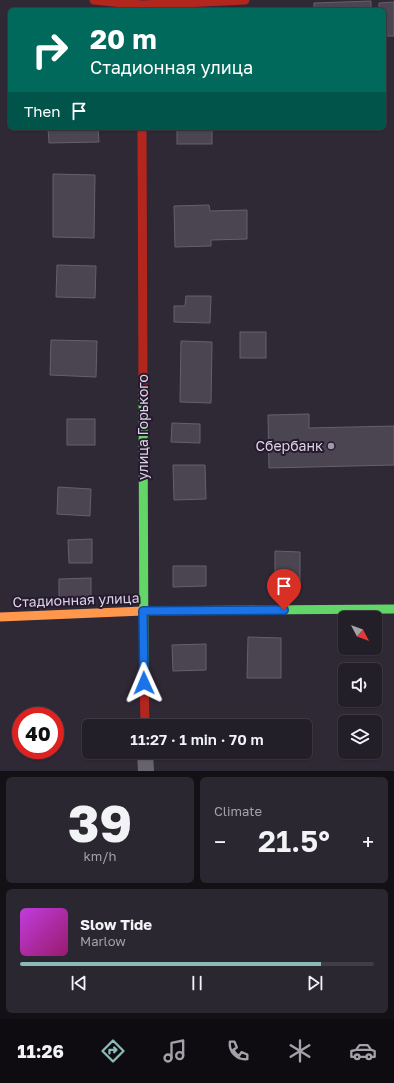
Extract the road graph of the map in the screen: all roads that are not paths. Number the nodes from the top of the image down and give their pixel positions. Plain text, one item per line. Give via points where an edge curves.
1 (94, 0) edge
2 (245, 0) edge
3 (141, 5) edge
4 (142, 130) edge
5 (394, 609) edge
6 (143, 611) junction
7 (0, 617) edge
8 (145, 719) edge
9 (146, 759) edge
10 (146, 771) edge

1 - 3 street
2 - 3 street
4 - 6 street, улица Горького
5 - 6 street, Стадионная улица
6 - 7 street, Стадионная улица
6 - 8 street, улица Горького
9 - 10 street

